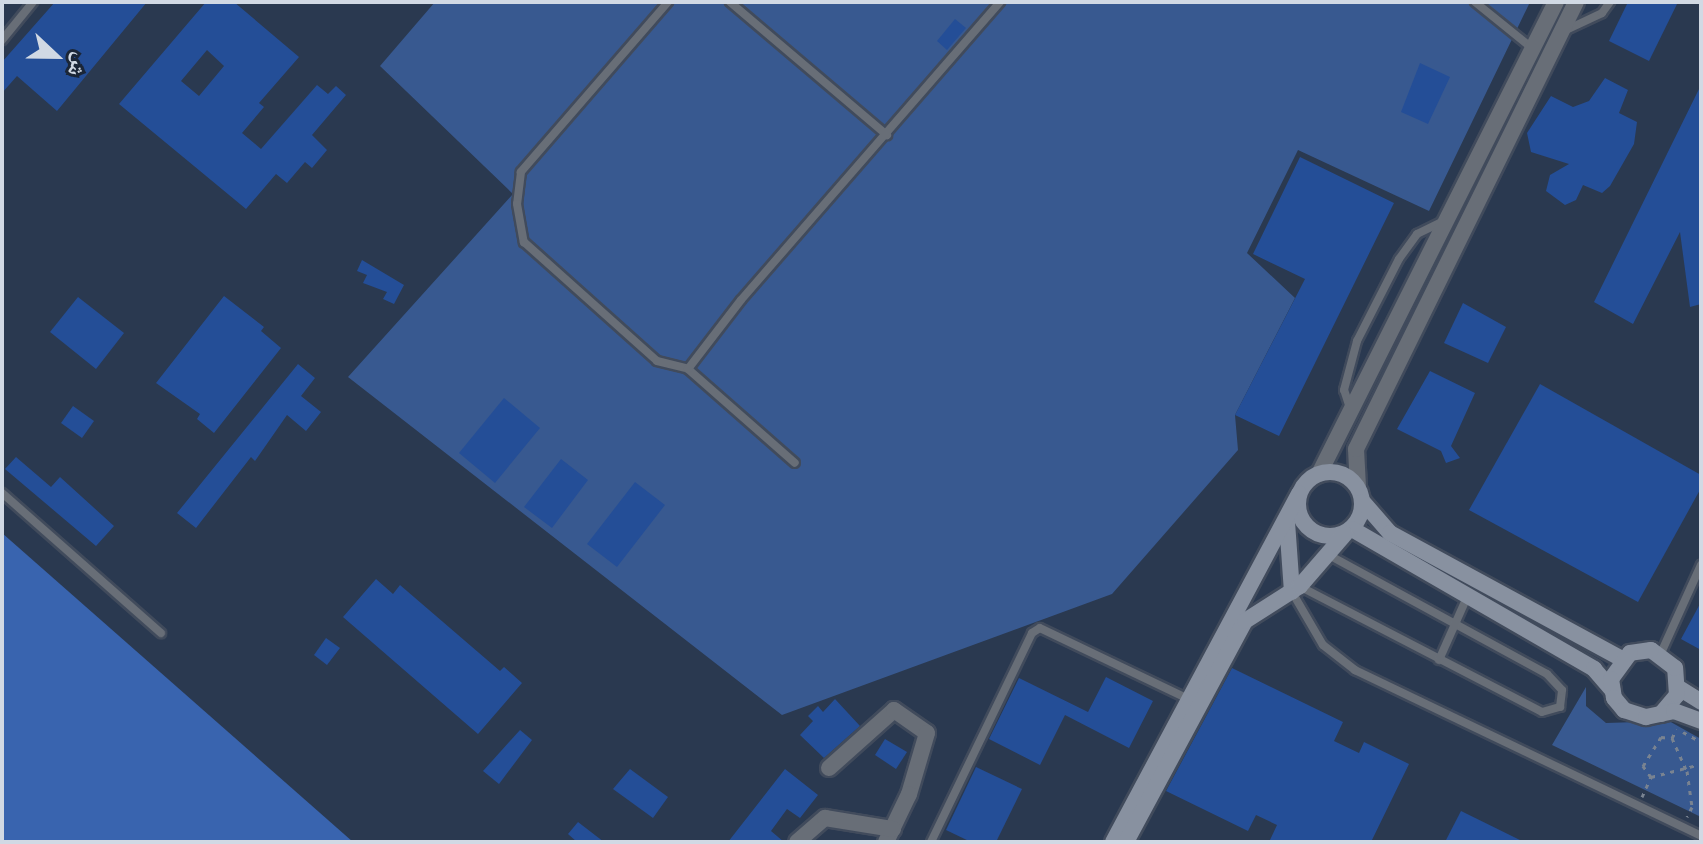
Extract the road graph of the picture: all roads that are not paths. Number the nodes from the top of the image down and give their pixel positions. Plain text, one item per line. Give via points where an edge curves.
1 (33, 2) edge
2 (668, 2) edge
3 (730, 2) edge
4 (1000, 2) edge
5 (1475, 2) edge
6 (1556, 2) edge
7 (1576, 2) edge
8 (1610, 2) edge
9 (1561, 32) junction
10 (2, 40) edge
11 (1534, 50) junction
12 (887, 135) junction
13 (1448, 219) junction
14 (688, 369) junction
15 (1352, 413) junction
16 (795, 463) dead end
17 (1319, 474) junction
18 (2, 493) edge
19 (1299, 494) junction
20 (1360, 495) junction
21 (1287, 521) junction
22 (1349, 531) junction
23 (1329, 555) junction
24 (1701, 565) edge
25 (1296, 589) junction
26 (1467, 597) junction
27 (1457, 622) junction
28 (161, 633) dead end
29 (1661, 653) junction
30 (1622, 659) junction
31 (1439, 660) junction
32 (1679, 688) junction
33 (1612, 690) junction
34 (1186, 698) junction
35 (1701, 702) edge
36 (1661, 714) junction
37 (1701, 721) edge
38 (829, 768) dead end
39 (889, 835) edge
40 (1701, 836) edge
41 (797, 842) edge
42 (931, 842) edge
43 (1113, 842) edge
44 (1126, 842) edge

1 - 10 lane
2 - 14 lane via 521,172 517,204 528,247 657,361
3 - 12 lane
4 - 12 lane
5 - 11 lane
6 - 11 street
7 - 9 street
8 - 9 lane via 1602,13
9 - 20 street via 1356,449
11 - 13 street
12 - 14 lane via 741,300
13 - 15 street
13 - 15 lane via 1417,234 1364,327 1344,390
14 - 16 lane
15 - 17 street
17 - 19 street
17 - 20 street via 1348,477
18 - 28 lane
19 - 21 street
19 - 22 street via 1299,514 1309,530 1327,537
20 - 22 street
20 - 30 street via 1390,533
21 - 25 street
21 - 34 street
22 - 23 street
22 - 26 street
23 - 25 street
23 - 27 lane
24 - 29 lane
25 - 31 lane
25 - 40 lane via 1323,645 1355,670
25 - 44 street via 1245,621
26 - 27 lane
26 - 33 street via 1594,669
27 - 31 lane
27 - 31 lane via 1547,674 1562,690 1561,704 1551,714 1542,712
29 - 30 street via 1640,650
29 - 32 street via 1675,668
30 - 33 street
32 - 35 street
32 - 36 street
33 - 36 street via 1631,714
34 - 42 lane via 1040,628 1032,633
34 - 43 street
36 - 37 street via 1674,711
38 - 39 street via 894,710 927,733
39 - 41 street via 825,818

